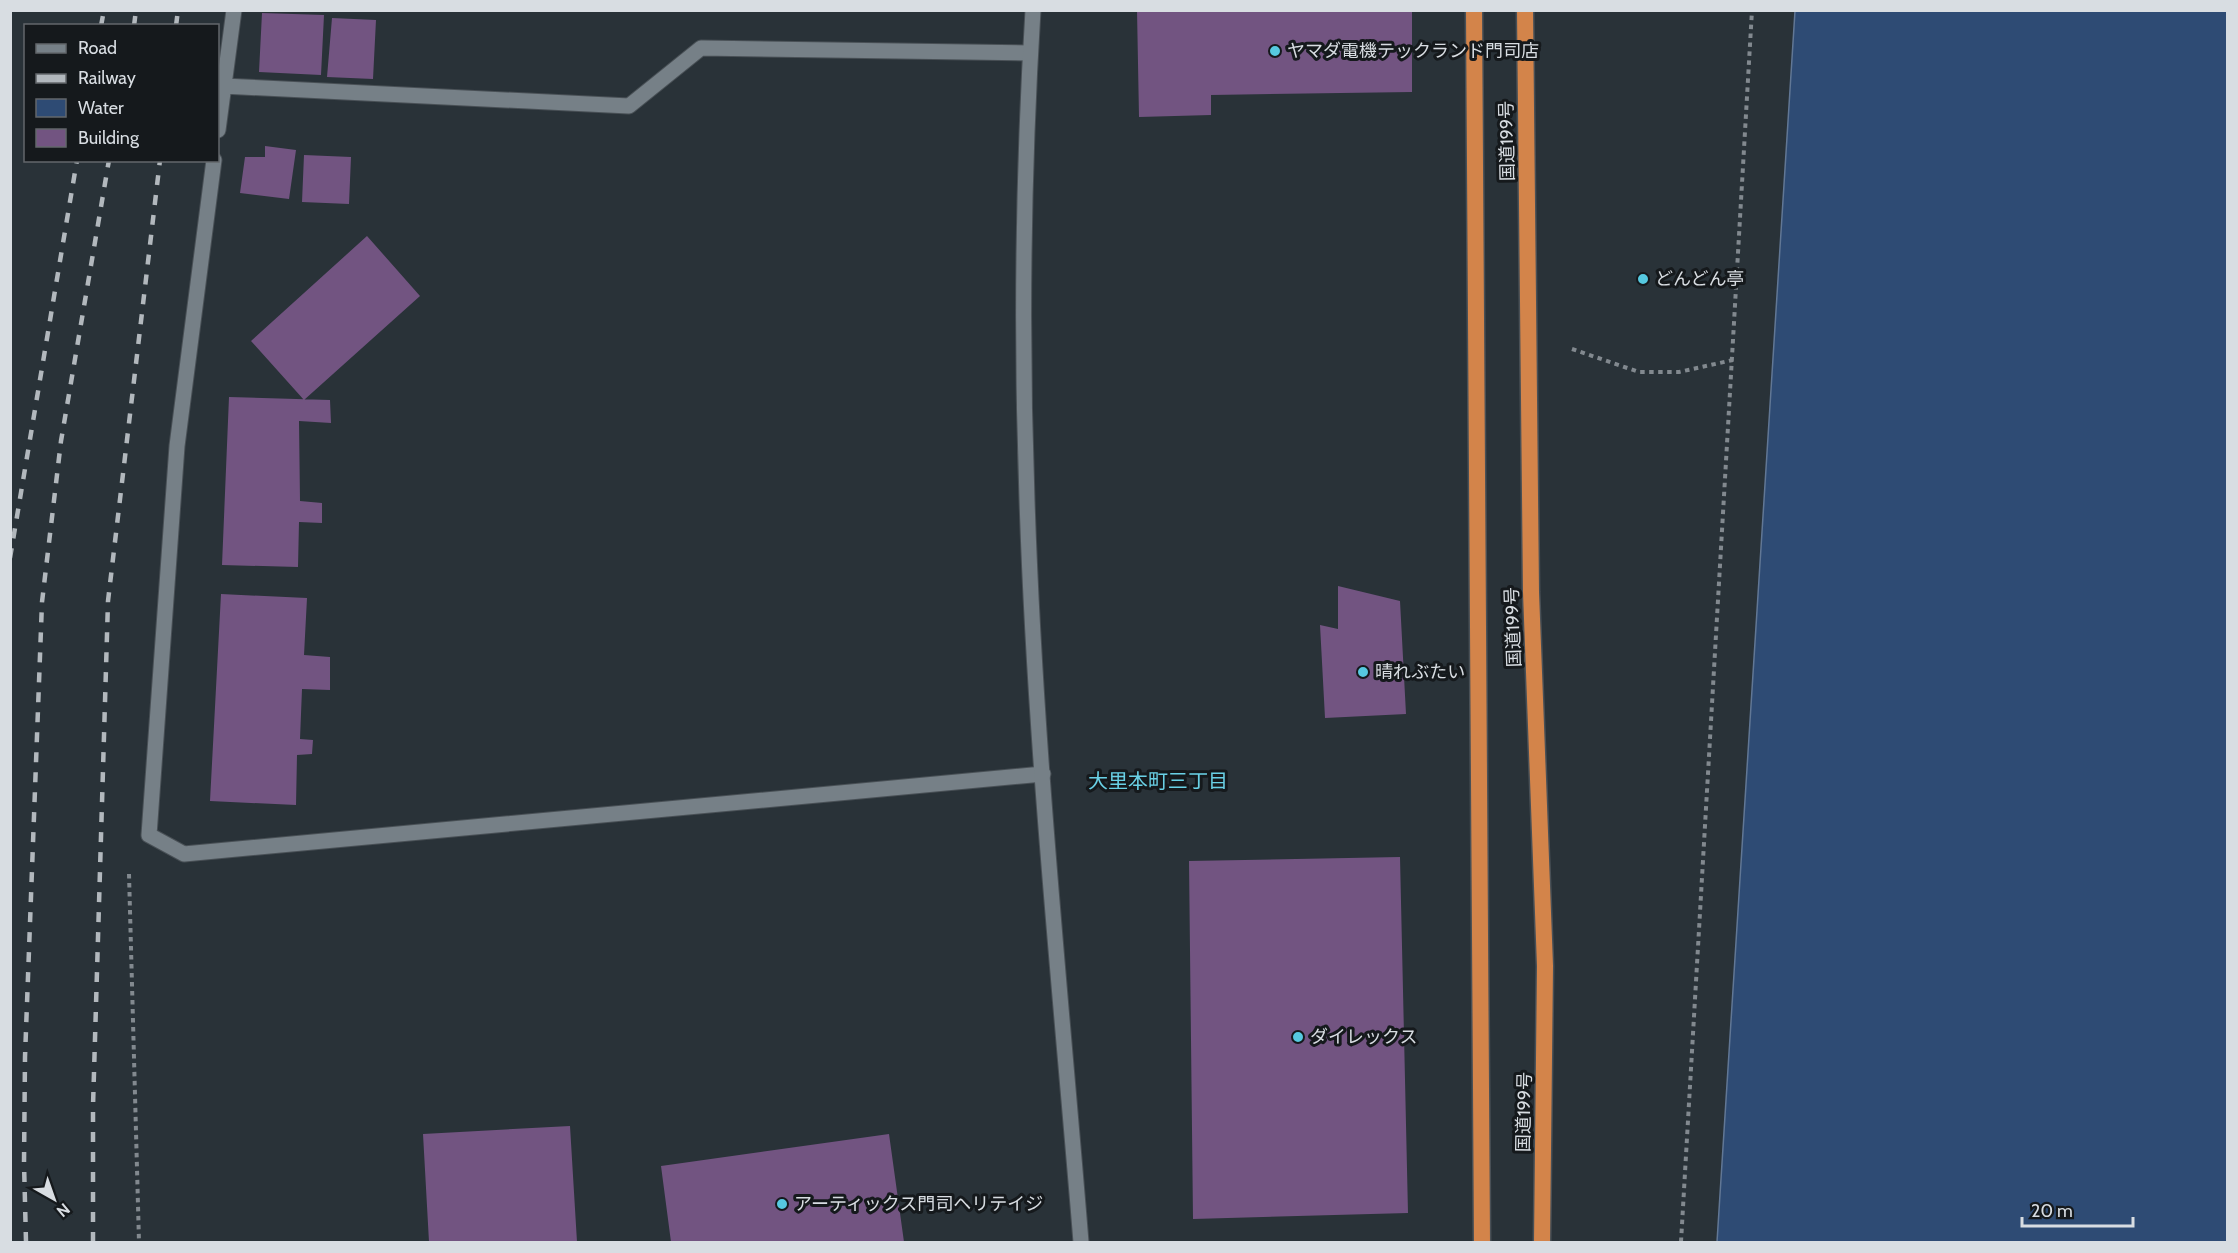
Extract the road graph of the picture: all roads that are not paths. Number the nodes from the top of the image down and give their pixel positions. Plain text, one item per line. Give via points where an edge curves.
1 (234, 10) edge
2 (1033, 10) edge
3 (1474, 10) edge
4 (1526, 10) edge
5 (1030, 53) junction
6 (223, 86) junction
7 (219, 121) edge
8 (214, 162) edge
9 (1043, 774) junction
10 (1081, 1242) edge
11 (1482, 1242) edge
12 (1542, 1242) edge

1 - 6 street
2 - 5 street
3 - 11 highway, 国道199号
4 - 12 highway, 国道199号 via 1531,592 1545,966
5 - 6 street via 701,48 629,106
5 - 9 street via 1023,238 1027,501
6 - 7 street
8 - 9 street via 177,446 149,835 183,854
9 - 10 street

